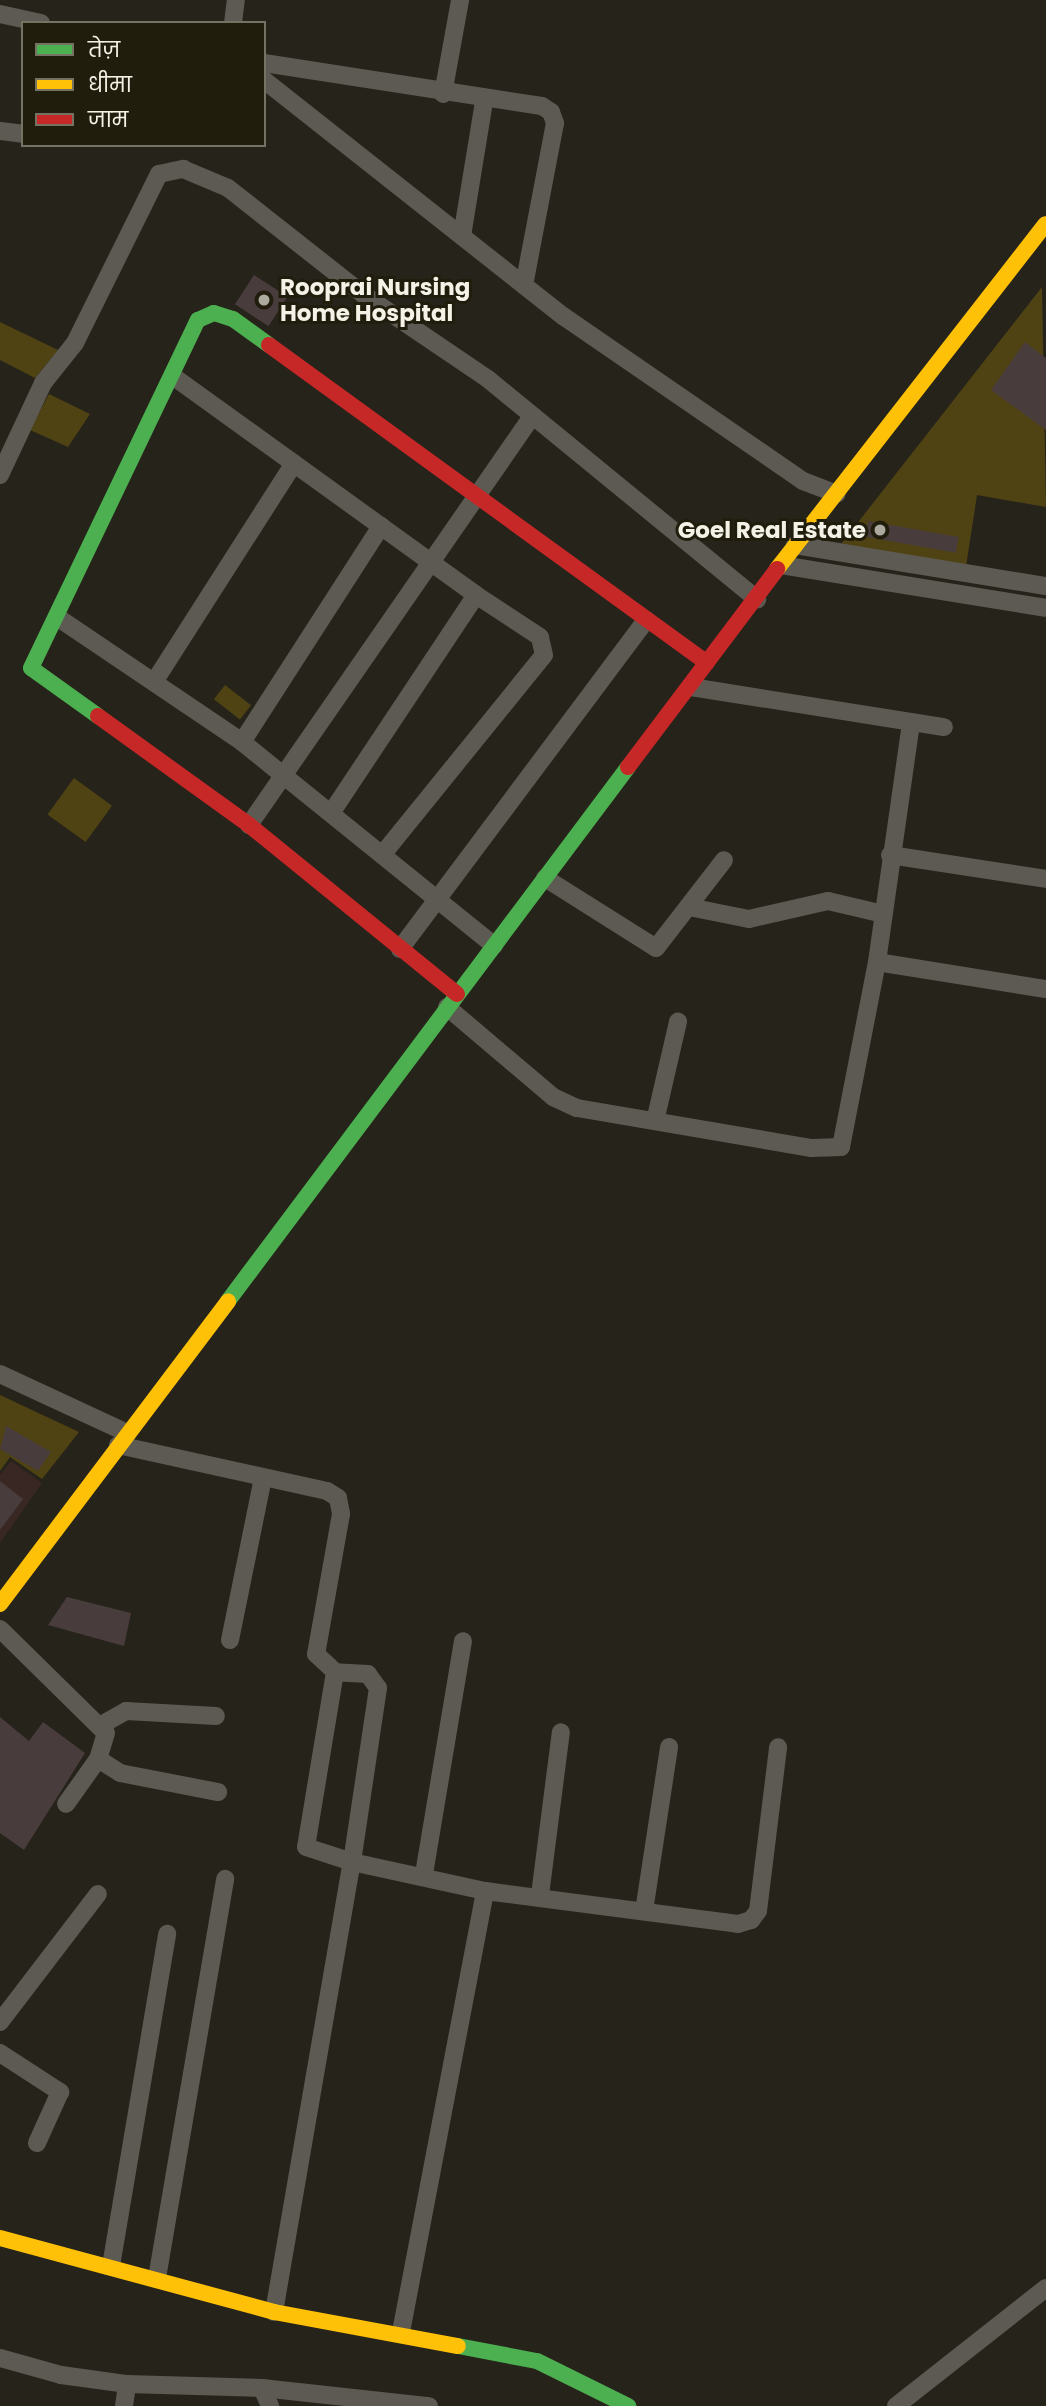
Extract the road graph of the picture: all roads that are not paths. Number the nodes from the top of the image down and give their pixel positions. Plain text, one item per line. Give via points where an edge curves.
1 (236, 0) edge
2 (460, 0) edge
3 (0, 15) edge
4 (31, 21) edge
5 (233, 21) edge
6 (266, 62) edge
7 (266, 82) edge
8 (443, 94) junction
9 (484, 101) junction
10 (0, 131) edge
11 (21, 134) edge
12 (1046, 224) edge
13 (462, 236) junction
14 (524, 285) junction
15 (174, 377) junction
16 (532, 416) junction
17 (295, 463) junction
18 (0, 475) edge
19 (475, 494) junction
20 (837, 494) junction
21 (381, 526) junction
22 (795, 545) junction
23 (431, 561) junction
24 (781, 565) junction
25 (1046, 586) edge
26 (476, 595) junction
27 (757, 599) junction
28 (1046, 608) edge
29 (57, 617) junction
30 (646, 620) junction
31 (707, 663) junction
32 (156, 679) junction
33 (691, 687) junction
34 (911, 722) junction
35 (944, 727) dead end
36 (242, 742) junction
37 (281, 775) junction
38 (332, 812) junction
39 (249, 825) junction
40 (382, 855) junction
41 (890, 855) junction
42 (724, 860) dead end
43 (545, 878) junction
44 (1046, 879) edge
45 (436, 901) junction
46 (689, 907) junction
47 (883, 914) junction
48 (494, 945) junction
49 (400, 949) junction
50 (877, 962) junction
51 (1046, 989) edge
52 (452, 1001) junction
53 (678, 1023) dead end
54 (656, 1117) junction
55 (0, 1374) edge
56 (123, 1439) junction
57 (263, 1478) junction
58 (0, 1604) edge
59 (0, 1629) edge
60 (230, 1640) dead end
61 (463, 1641) dead end
62 (335, 1672) junction
63 (216, 1716) dead end
64 (101, 1725) junction
65 (561, 1731) dead end
66 (669, 1747) dead end
67 (778, 1747) dead end
68 (99, 1759) junction
69 (218, 1792) dead end
70 (66, 1804) dead end
71 (352, 1862) junction
72 (424, 1874) junction
73 (225, 1879) dead end
74 (485, 1891) junction
75 (98, 1894) dead end
76 (540, 1895) junction
77 (644, 1911) junction
78 (167, 1934) dead end
79 (0, 2022) edge
80 (0, 2053) edge
81 (37, 2143) dead end
82 (0, 2238) edge
83 (111, 2266) junction
84 (157, 2278) junction
85 (1046, 2288) edge
86 (274, 2312) junction
87 (401, 2332) junction
88 (0, 2358) edge
89 (127, 2384) junction
90 (262, 2388) junction
91 (124, 2406) edge
92 (270, 2406) edge
93 (429, 2406) edge
94 (628, 2406) edge
95 (896, 2406) edge

1 - 5 street
2 - 8 street
3 - 4 street
6 - 8 street
7 - 13 street
8 - 9 street
9 - 13 street
9 - 14 street via 542,106 555,123
10 - 11 street
12 - 20 street
13 - 14 street
14 - 20 street via 803,481
15 - 17 street
15 - 19 street via 198,320 220,314
15 - 29 street
16 - 18 street via 228,188 170,169 159,174 133,218 75,344 43,383
16 - 19 street
16 - 27 street
17 - 21 street
17 - 32 street
19 - 23 street
19 - 30 street
20 - 22 street
21 - 23 street
21 - 36 street
22 - 24 street
22 - 25 street
23 - 26 street
23 - 37 street
24 - 27 street
24 - 28 street
26 - 38 street
26 - 40 street via 540,637 544,655
27 - 31 street
29 - 32 street
29 - 39 street via 32,657 35,676
30 - 31 street
30 - 45 street
31 - 33 street
32 - 36 street
33 - 34 street
33 - 43 street
34 - 35 street
34 - 41 street
36 - 37 street
37 - 38 street
37 - 39 street
38 - 40 street
39 - 49 street
40 - 45 street
41 - 44 street
41 - 47 street
42 - 46 street
43 - 46 street via 646,947 662,945
43 - 48 street
45 - 48 street
45 - 49 street
46 - 47 street via 749,919 828,901
47 - 50 street
48 - 52 street
49 - 52 street
50 - 51 street
50 - 54 street via 841,1147 812,1148
52 - 54 street via 553,1097 577,1108
52 - 56 street
53 - 54 street
55 - 56 street
56 - 57 street
56 - 58 street
57 - 60 street
57 - 62 street via 338,1499 341,1514 316,1654
59 - 64 street
61 - 72 street
62 - 71 street via 304,1838 315,1852
62 - 71 street via 368,1674 378,1688
63 - 64 street via 126,1711
64 - 68 street via 106,1733
65 - 76 street
66 - 77 street
67 - 77 street via 751,1920 738,1924
68 - 69 street via 120,1773
68 - 70 street
71 - 72 street
71 - 86 street
72 - 74 street
73 - 84 street
74 - 76 street
74 - 87 street
75 - 79 street
76 - 77 street
78 - 83 street
80 - 81 street via 60,2092
82 - 83 street
83 - 84 street
84 - 86 street
85 - 95 street
86 - 87 street
87 - 94 street via 537,2361
88 - 89 street via 61,2375
89 - 90 street
89 - 91 street
90 - 92 street
90 - 93 street

